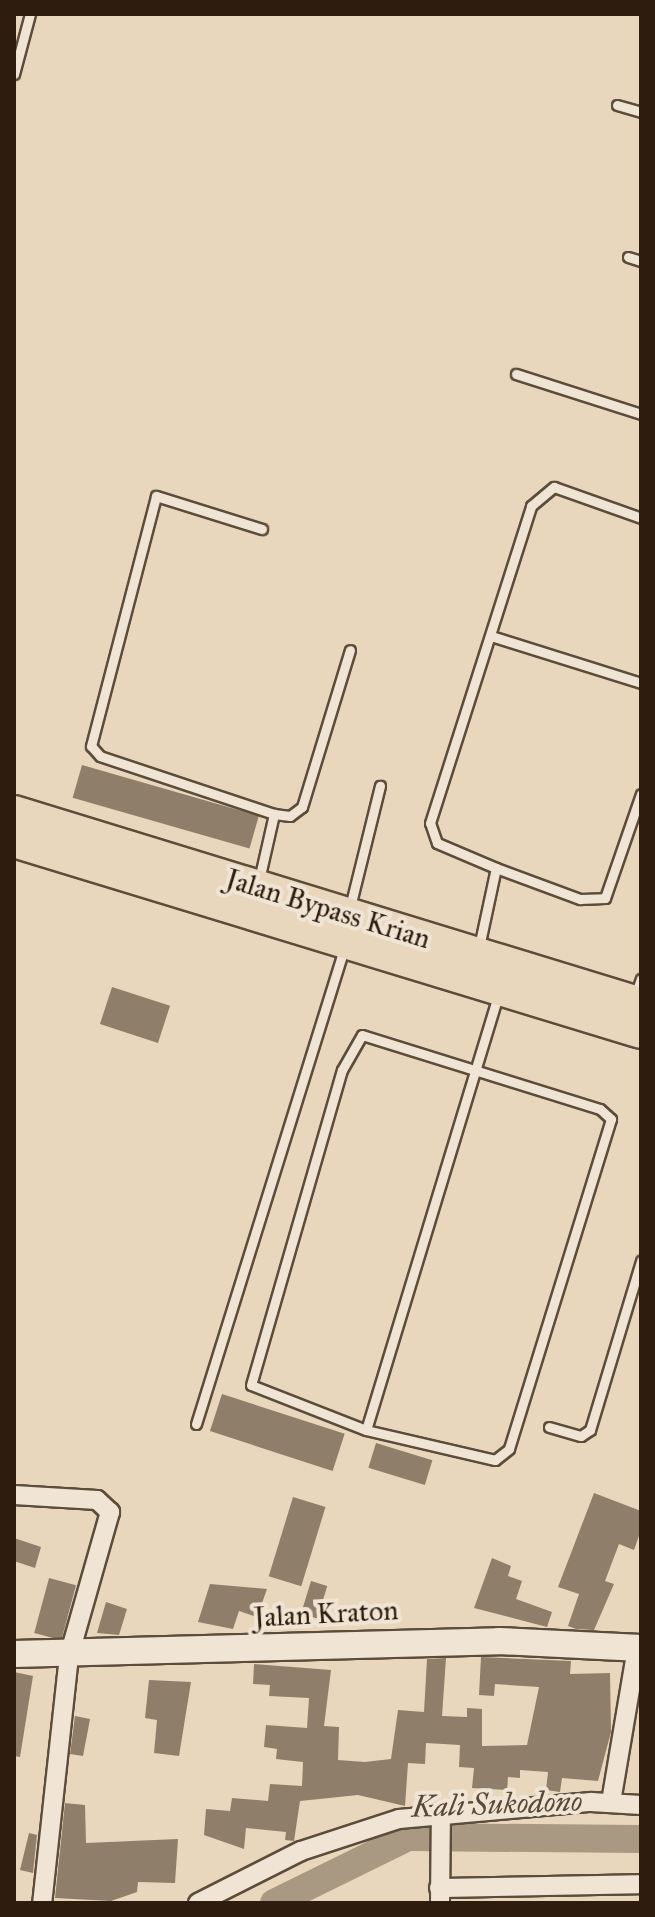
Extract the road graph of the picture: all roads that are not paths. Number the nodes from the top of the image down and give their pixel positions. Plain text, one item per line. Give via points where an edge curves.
1 (30, 14) edge
2 (14, 74) edge
3 (617, 105) dead end
4 (641, 112) edge
5 (628, 257) dead end
6 (641, 261) edge
7 (516, 374) dead end
8 (641, 414) edge
9 (641, 518) edge
10 (262, 529) dead end
11 (491, 636) junction
12 (350, 650) dead end
13 (641, 683) edge
14 (380, 786) dead end
15 (641, 794) edge
16 (14, 813) edge
17 (274, 814) junction
18 (14, 840) edge
19 (496, 868) junction
20 (257, 888) junction
21 (347, 928) junction
22 (477, 953) junction
23 (502, 986) junction
24 (639, 1004) edge
25 (478, 1075) junction
26 (641, 1261) edge
27 (196, 1424) dead end
28 (549, 1427) dead end
29 (366, 1430) junction
30 (14, 1495) edge
31 (639, 1648) edge
32 (14, 1654) edge
33 (69, 1656) junction
34 (611, 1802) junction
35 (641, 1805) edge
36 (441, 1821) junction
37 (641, 1884) edge
38 (439, 1890) edge
39 (42, 1903) edge
40 (198, 1903) edge

1 - 2 lane
3 - 4 lane
5 - 6 lane
7 - 8 lane
9 - 11 lane via 554,487 540,492
10 - 17 lane via 154,498 91,746 100,756
11 - 13 lane
11 - 19 lane via 430,823 437,843
12 - 17 lane via 302,807 290,816
14 - 21 lane
15 - 19 lane via 611,892 601,901
16 - 20 highway, Jalan Bypass Krian
17 - 20 lane
18 - 21 highway, Jalan Bypass Krian
19 - 22 lane
20 - 21 highway, Jalan Bypass Krian
21 - 22 highway, Jalan Bypass Krian
21 - 23 highway, Jalan Bypass Krian
21 - 27 lane
22 - 24 highway, Jalan Bypass Krian
23 - 24 highway, Jalan Bypass Krian
23 - 25 lane
25 - 29 lane
25 - 29 lane via 362,1035 342,1070 250,1377 260,1393
25 - 29 lane via 600,1109 611,1119 509,1449 481,1461
26 - 28 lane via 590,1430 581,1436
30 - 33 street via 97,1500 110,1512
31 - 33 street, Jalan Kraton via 429,1642
31 - 34 street
32 - 33 street, Jalan Kraton
33 - 39 street
34 - 35 street
34 - 36 street
36 - 38 street
36 - 40 street via 322,1843
37 - 38 street

